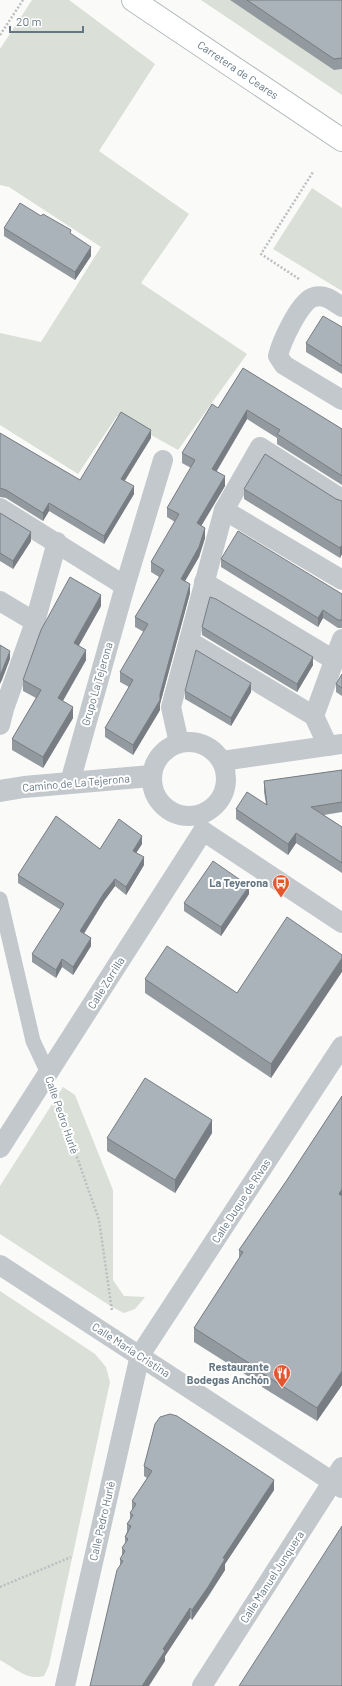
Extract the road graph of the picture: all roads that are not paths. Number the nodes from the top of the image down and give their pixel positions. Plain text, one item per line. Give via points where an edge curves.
1 (133, 0) edge
2 (342, 140) edge
3 (334, 302) edge
4 (342, 400) edge
5 (163, 460) dead end
6 (342, 500) edge
7 (0, 508) edge
8 (224, 510) junction
9 (57, 542) junction
10 (342, 580) edge
11 (204, 582) junction
12 (125, 586) junction
13 (0, 601) edge
14 (35, 622) junction
15 (342, 639) edge
16 (189, 641) junction
17 (334, 660) junction
18 (1, 714) edge
19 (314, 716) junction
20 (179, 743) junction
21 (335, 745) edge
22 (222, 762) junction
23 (151, 776) junction
24 (70, 782) junction
25 (0, 791) edge
26 (200, 824) junction
27 (0, 899) edge
28 (342, 923) edge
29 (342, 1046) edge
30 (48, 1073) junction
31 (0, 1148) edge
32 (0, 1265) edge
33 (140, 1355) junction
34 (339, 1479) edge
35 (65, 1686) edge
36 (202, 1686) edge

1 - 2 main road, Carretera de Ceares
3 - 4 street via 313,297 304,304 281,343 278,356 284,365
5 - 12 street, Grupo La Tejerona
6 - 8 street via 260,447
7 - 9 street
8 - 10 street
8 - 11 street
9 - 12 street
9 - 14 street
11 - 16 street
11 - 17 street
12 - 24 street, Grupo La Tejerona
13 - 14 street
14 - 18 street
15 - 17 street
16 - 19 street
16 - 20 street via 171,707
17 - 19 street
19 - 21 street
20 - 22 street via 192,741 204,744 215,751
20 - 23 street via 165,750 156,762
21 - 22 street
22 - 26 street via 226,775 226,789 220,801
23 - 24 street, Camino de La Tejerona
23 - 26 street via 153,790 159,803 169,812
24 - 25 street, Camino de La Tejerona
26 - 28 street
26 - 30 street, Calle Zorrilla
27 - 30 street, Calle Pedro Hurlé via 33,1041
29 - 33 street, Calle Duque de Rivas
30 - 31 street, Calle Zorrilla
32 - 33 street, Calle María Cristina
33 - 34 street, Calle María Cristina
33 - 35 street, Calle Pedro Hurlé
34 - 36 street, Calle Manuel Junquera

